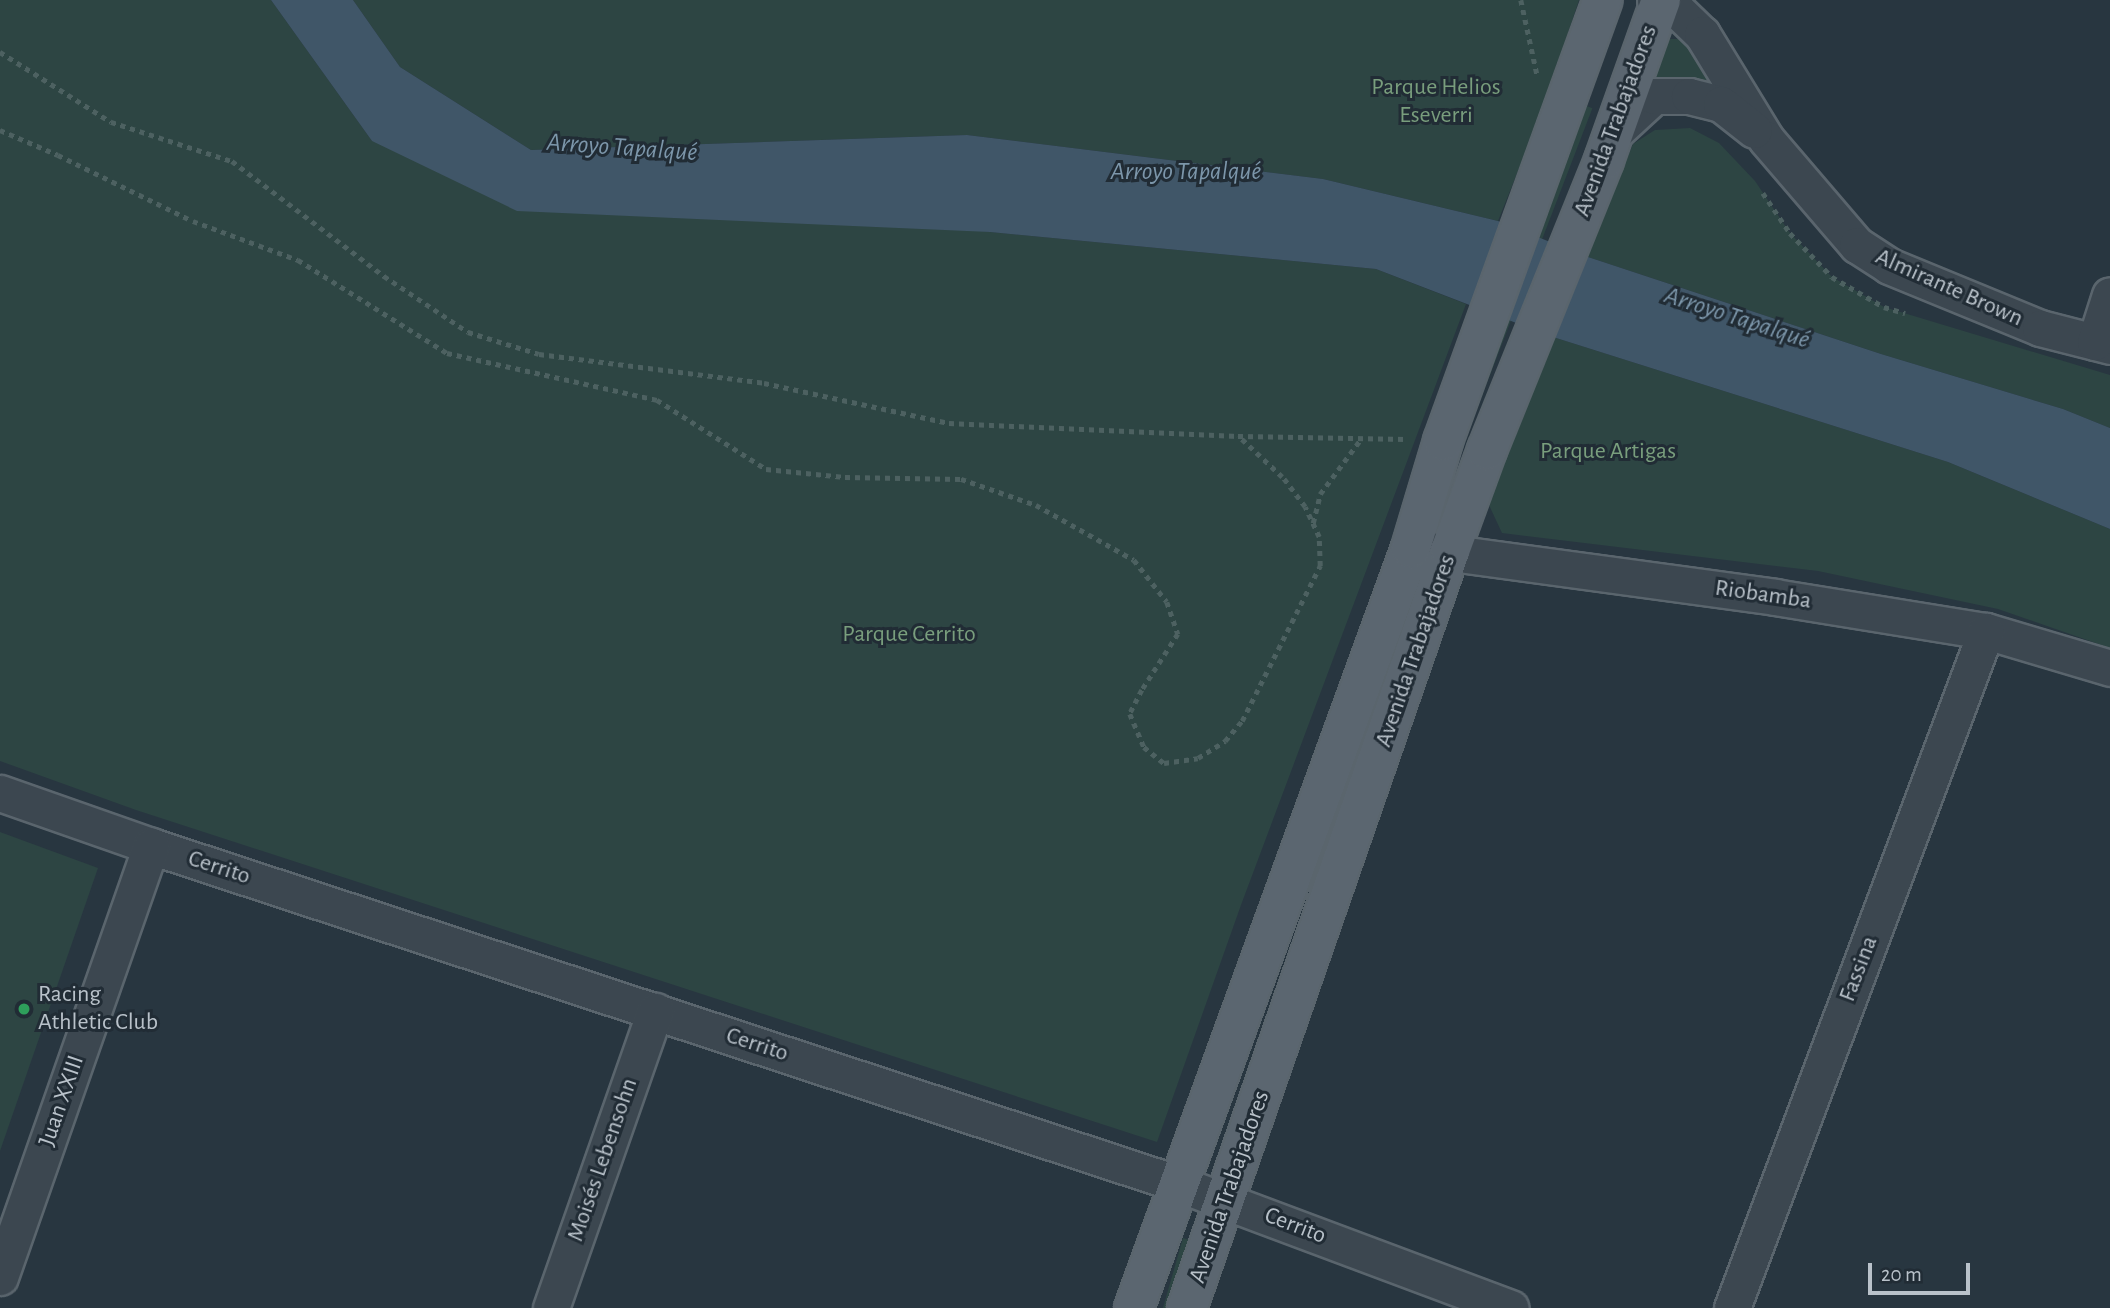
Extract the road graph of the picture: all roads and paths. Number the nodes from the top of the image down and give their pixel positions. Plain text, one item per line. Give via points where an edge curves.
1 (1521, 0) edge
2 (1604, 0) edge
3 (1658, 1) edge
4 (0, 52) edge
5 (1538, 80) dead end
6 (0, 130) edge
7 (1766, 139) junction
8 (1609, 146) junction
9 (2110, 295) edge
10 (2103, 344) edge
11 (1238, 436) junction
12 (1361, 439) junction
13 (1428, 440) junction
14 (1313, 524) junction
15 (1411, 548) junction
16 (1450, 551) junction
17 (1986, 631) junction
18 (2110, 668) edge
19 (0, 793) edge
20 (151, 846) junction
21 (655, 1011) junction
22 (1179, 1184) junction
23 (1226, 1200) junction
24 (0, 1277) edge
25 (551, 1308) edge
26 (1134, 1308) edge
27 (1187, 1308) edge
28 (1511, 1308) edge
29 (1732, 1308) edge

1 - 5 path
2 - 13 main road, Avenida Trabajadores via 1558,130
3 - 7 street, Almirante Brown via 1679,12 1702,34
3 - 8 main road, Avenida Trabajadores
4 - 11 path via 111,122 232,161 384,276 468,332 539,354 764,383 949,423
6 - 14 path via 194,221 298,260 447,353 657,400 765,469 845,477 961,479 1036,505 1133,560 1167,602 1178,634 1130,715 1144,747 1164,764 1198,758 1225,741 1242,721 1320,566 1319,537
7 - 8 street via 1721,104 1689,96 1654,96
7 - 10 street, Almirante Brown via 1857,245 1889,266 2040,328
8 - 16 main road, Avenida Trabajadores
9 - 10 street
11 - 12 path
11 - 14 path via 1282,477
12 - 13 path
12 - 14 path via 1320,494
13 - 15 main road, Avenida Trabajadores
15 - 16 street, Riobamba
15 - 22 main road, Avenida Trabajadores
16 - 17 street, Riobamba
16 - 23 main road, Avenida Trabajadores
17 - 18 street, Riobamba
17 - 29 street, Fassina
19 - 20 street, Cerrito
20 - 21 street, Cerrito
20 - 24 street, Juan XXIII
21 - 22 street, Cerrito
21 - 25 street, Moisés Lebensohn
22 - 23 street, Cerrito
22 - 26 main road, Avenida Trabajadores
23 - 27 main road, Avenida Trabajadores
23 - 28 street, Cerrito

